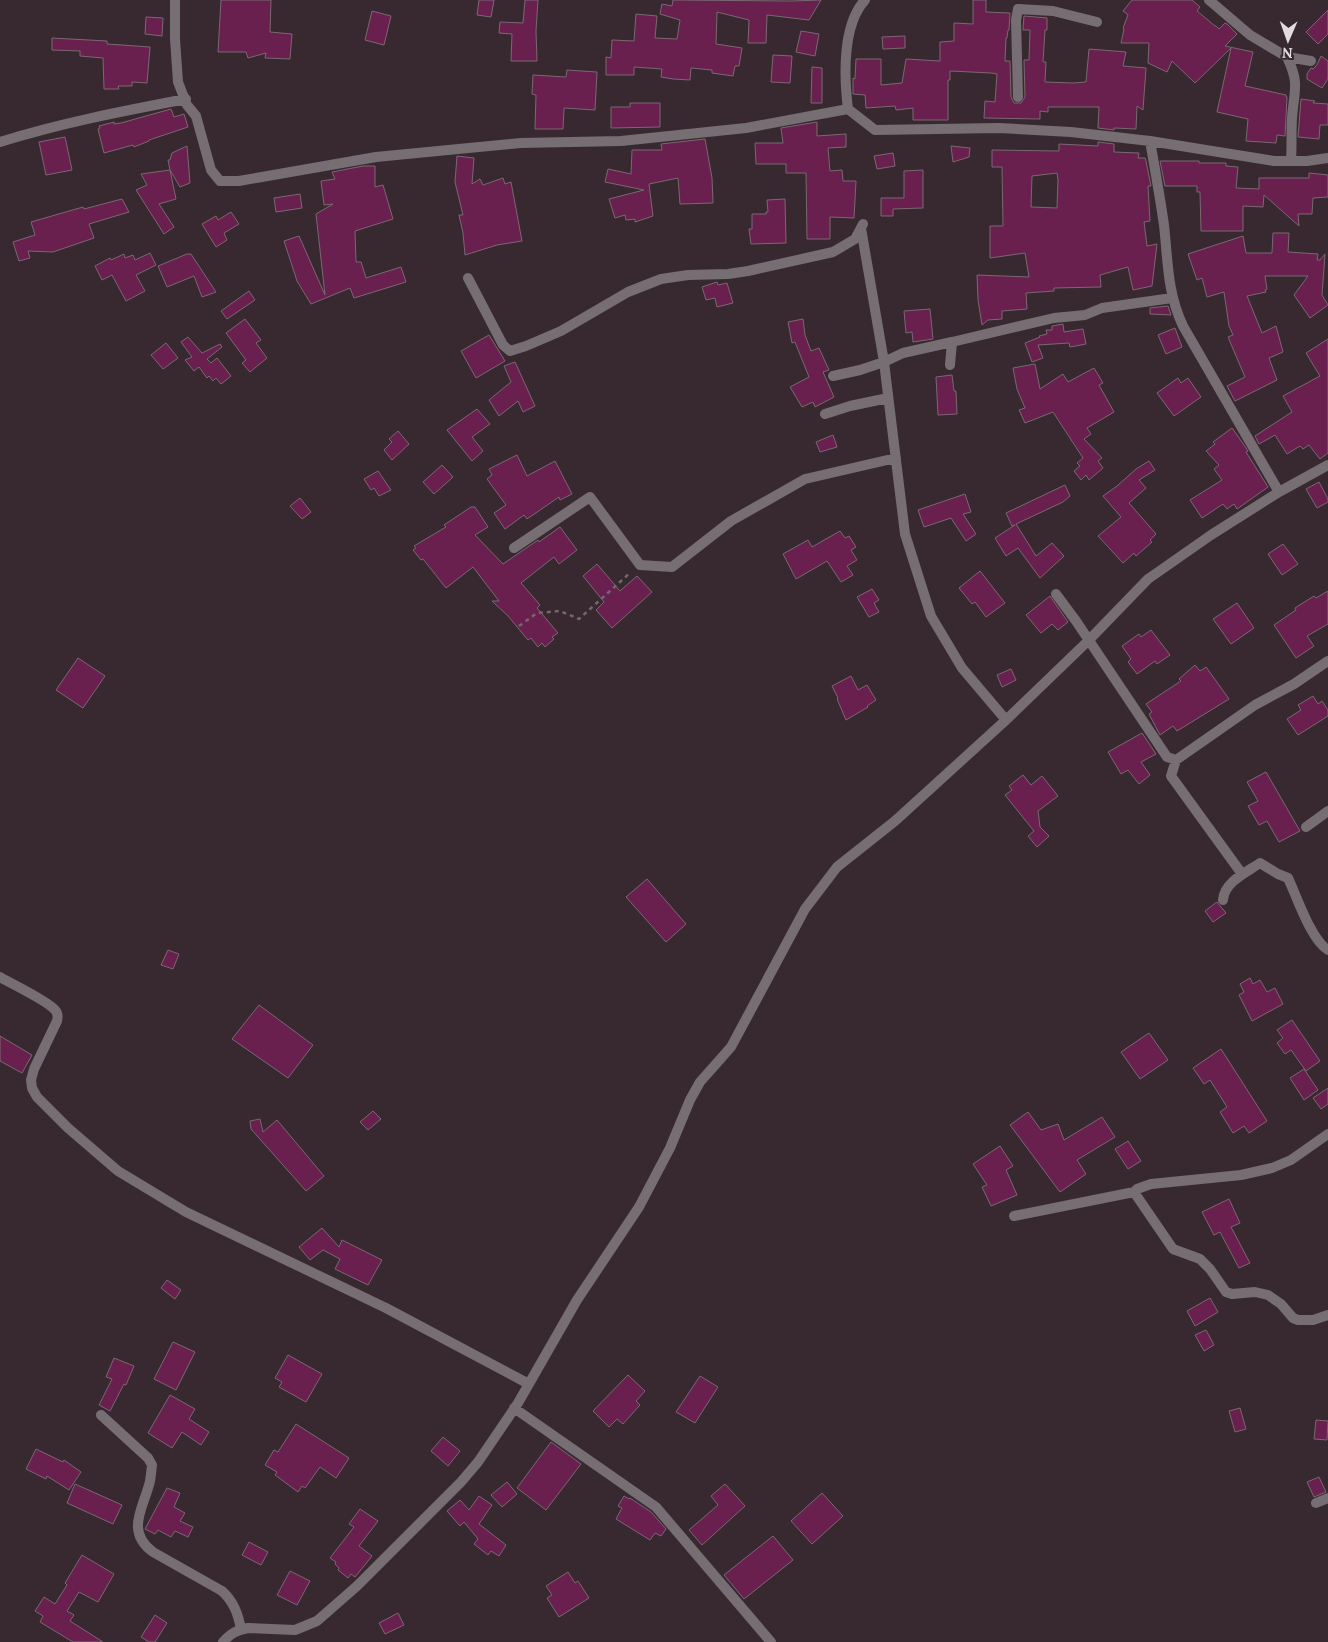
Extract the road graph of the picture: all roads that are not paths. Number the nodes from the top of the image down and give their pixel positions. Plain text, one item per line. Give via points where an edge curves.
1 (175, 0) edge
2 (865, 0) edge
3 (1210, 0) edge
4 (1097, 22) dead end
5 (1287, 57) junction
6 (1311, 61) dead end
7 (1018, 97) dead end
8 (186, 99) junction
9 (848, 109) junction
10 (1150, 141) junction
11 (0, 142) edge
12 (1328, 158) edge
13 (1291, 161) junction
14 (468, 278) dead end
15 (1172, 298) junction
16 (952, 342) junction
17 (884, 362) junction
18 (950, 365) dead end
19 (833, 376) dead end
20 (888, 398) junction
21 (825, 414) dead end
22 (896, 458) junction
23 (1328, 465) edge
24 (1279, 492) junction
25 (514, 548) dead end
26 (1056, 594) dead end
27 (1088, 641) junction
28 (1328, 661) edge
29 (1006, 720) junction
30 (1176, 760) junction
31 (1328, 810) edge
32 (1306, 827) dead end
33 (1242, 874) junction
34 (1223, 900) dead end
35 (1328, 950) edge
36 (0, 977) edge
37 (1328, 1134) edge
38 (1134, 1192) junction
39 (1014, 1216) dead end
40 (1328, 1315) edge
41 (529, 1384) junction
42 (514, 1408) junction
43 (102, 1415) dead end
44 (1328, 1498) edge
45 (1316, 1503) dead end
46 (241, 1629) junction
47 (223, 1642) edge
48 (771, 1642) edge

1 - 8 street via 178,82
2 - 9 street via 853,21 848,39
3 - 5 street via 1250,35
4 - 7 street via 1052,11 1018,9
5 - 6 street
5 - 13 street via 1294,72 1296,90
8 - 9 street via 196,116 211,170 220,181 239,181 376,157 521,143 621,141 737,129
8 - 11 street via 88,118
9 - 10 street via 875,130 998,128
10 - 13 street
10 - 15 street
12 - 13 street
14 - 17 street via 503,345 510,351 561,330 628,292 661,279 748,271 833,252 854,238 862,226
15 - 16 street via 1102,308 1085,315 1054,318
15 - 24 street via 1183,326
16 - 17 street via 903,352
16 - 18 street
17 - 19 street
17 - 20 street
20 - 21 street
20 - 22 street
22 - 25 street via 805,479 731,520 672,567 640,565 590,496
22 - 29 street via 905,534 931,616 962,668
23 - 24 street
24 - 27 street via 1148,579
26 - 27 street
27 - 29 street
27 - 30 street via 1167,756
28 - 30 street via 1255,705
29 - 41 street via 895,821 837,867 805,909 731,1048 700,1082 639,1207 577,1300
30 - 33 street via 1171,776
31 - 32 street
33 - 34 street via 1223,892
33 - 35 street via 1260,863 1288,878 1312,933
36 - 41 street via 45,1002 58,1015 31,1080 36,1097 118,1171 186,1212 386,1308
37 - 38 street via 1291,1160 1272,1168 1241,1175 1151,1184
38 - 39 street
38 - 40 street via 1174,1249 1200,1259 1226,1292 1268,1295 1298,1320
41 - 42 street
42 - 46 street via 461,1482 326,1615 295,1630
42 - 48 street via 656,1507
43 - 46 street via 148,1458 152,1466 150,1484 138,1519 139,1536 144,1545 222,1591 238,1614
44 - 45 street
46 - 47 street

